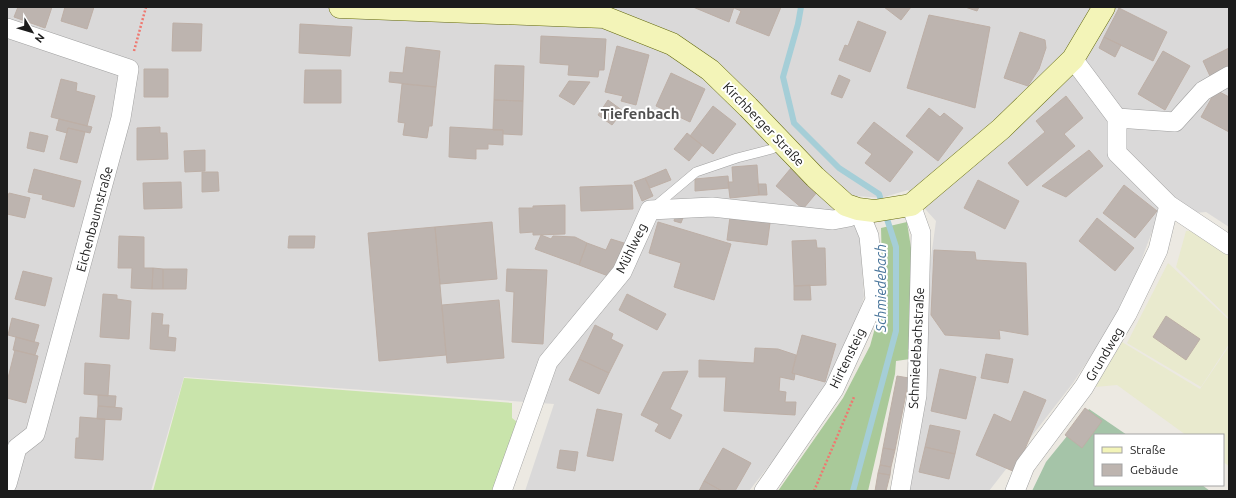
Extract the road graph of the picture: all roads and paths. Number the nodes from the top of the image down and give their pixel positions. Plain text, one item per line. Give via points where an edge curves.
1 (146, 7) edge
2 (340, 7) edge
3 (1104, 7) edge
4 (606, 12) edge
5 (7, 28) edge
6 (1073, 60) junction
7 (129, 68) junction
8 (1229, 76) edge
9 (1117, 118) junction
10 (782, 143) junction
11 (1169, 205) junction
12 (905, 206) junction
13 (650, 210) junction
14 (866, 210) junction
15 (1229, 245) edge
16 (12, 446) edge
17 (7, 484) edge
18 (502, 491) edge
19 (764, 491) edge
20 (900, 491) edge
21 (1015, 491) edge

1 - 7 path
2 - 4 main road, Kirchberger Straße via 385,10
3 - 6 main road
4 - 10 main road, Kirchberger Straße via 672,44 710,70
5 - 7 street
6 - 9 street
6 - 12 main road via 1001,129
7 - 16 street, Eichenbaumstraße via 121,118 35,434
8 - 9 street via 1203,90 1175,122
9 - 11 street via 1117,153
10 - 13 lane via 772,149 696,172
10 - 14 main road, Kirchberger Straße via 846,205
11 - 15 street
11 - 21 street, Grundweg via 1158,250 1127,314 1084,387 1025,466
12 - 14 main road
12 - 20 street, Schmiedebachstraße via 921,232 917,394
13 - 14 street, Mühlweg via 712,207 833,220
13 - 18 street, Mühlweg via 622,272 548,362
14 - 19 street, Hirtensteig via 875,300 834,389
16 - 17 street, Eichenbaumstraße

